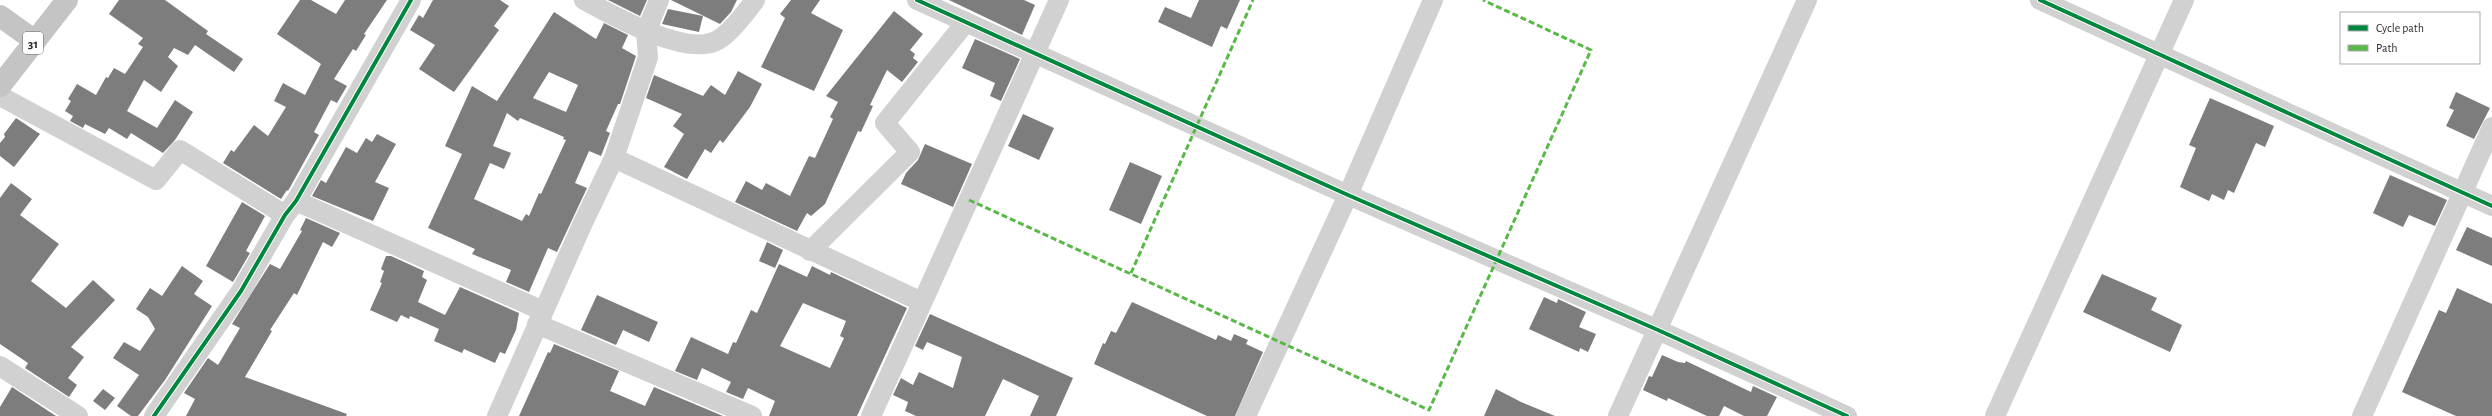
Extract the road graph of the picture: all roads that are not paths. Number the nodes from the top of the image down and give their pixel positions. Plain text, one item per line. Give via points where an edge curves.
1 (67, 0) edge
2 (584, 0) edge
3 (659, 0) edge
4 (755, 0) edge
5 (917, 0) edge
6 (1059, 0) edge
7 (1433, 0) edge
8 (1807, 0) edge
9 (2040, 0) edge
10 (2184, 0) edge
11 (406, 2) edge
12 (0, 16) edge
13 (966, 22) junction
14 (646, 32) junction
15 (35, 41) junction
16 (1035, 53) junction
17 (2160, 54) junction
18 (0, 86) edge
19 (0, 96) edge
20 (2492, 127) edge
21 (614, 158) junction
22 (2462, 192) junction
23 (1348, 195) junction
24 (2492, 206) edge
25 (290, 208) junction
26 (810, 251) junction
27 (922, 302) junction
28 (540, 318) junction
29 (1658, 330) junction
30 (0, 366) edge
31 (78, 416) edge
32 (154, 416) edge
33 (497, 416) edge
34 (752, 416) edge
35 (871, 416) edge
36 (1246, 416) edge
37 (1618, 416) edge
38 (1847, 416) edge
39 (1995, 416) edge
40 (2362, 416) edge

1 - 15 main road, 31
2 - 14 street
3 - 14 street
4 - 14 street via 717,40 696,44
5 - 13 street
6 - 16 street
7 - 23 street
8 - 29 street
9 - 17 street
10 - 17 street
11 - 25 street
12 - 15 main road
13 - 16 street
13 - 26 street via 885,123 910,152
14 - 21 street via 648,57
15 - 18 main road, 31
16 - 23 street
16 - 27 street
17 - 22 street
17 - 39 street
19 - 25 street via 156,180 180,150
20 - 22 street
21 - 26 street
21 - 28 street
22 - 24 street
22 - 40 street
23 - 29 street
23 - 36 street
25 - 28 street
25 - 32 street via 240,291
26 - 27 street
27 - 35 street
28 - 33 street
28 - 34 street
29 - 37 street
29 - 38 street
30 - 31 street

